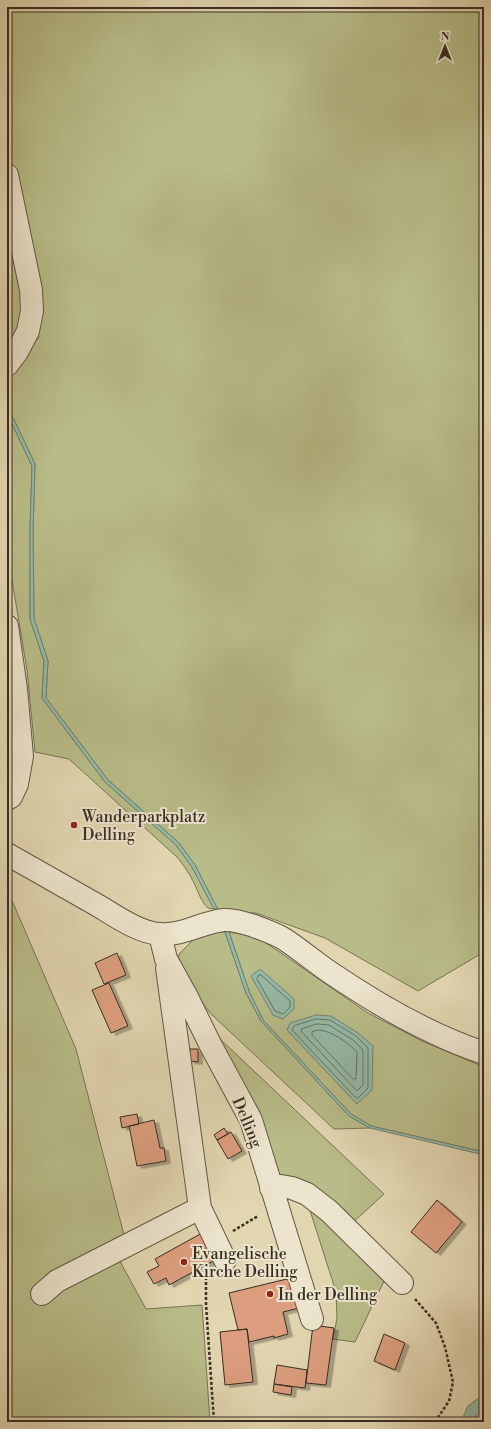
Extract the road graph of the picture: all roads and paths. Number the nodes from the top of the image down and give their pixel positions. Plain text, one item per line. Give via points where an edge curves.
1 (7, 175) edge
2 (7, 365) edge
3 (7, 626) edge
4 (7, 799) edge
5 (7, 854) edge
6 (160, 934) junction
7 (166, 958) junction
8 (484, 1053) edge
9 (273, 1197) junction
10 (200, 1208) junction
11 (216, 1241) junction
12 (225, 1260) joint
13 (402, 1283) joint
14 (42, 1294) dead end
15 (312, 1319) dead end
16 (214, 1422) edge
17 (435, 1422) edge

1 - 2 street via 31,290 32,311 28,331
3 - 4 street via 22,756 17,784
5 - 6 street via 124,921
6 - 7 street, Delling
6 - 8 street via 184,931 226,919 254,926 283,939 367,997 459,1045
7 - 9 street, Delling via 251,1120
7 - 10 street
9 - 11 path
9 - 13 street via 281,1186 307,1194 329,1211
9 - 15 street, Delling
10 - 11 street
10 - 14 street via 57,1281
11 - 12 street
12 - 16 path via 206,1271
13 - 17 path via 436,1323 445,1346 453,1382 449,1401

